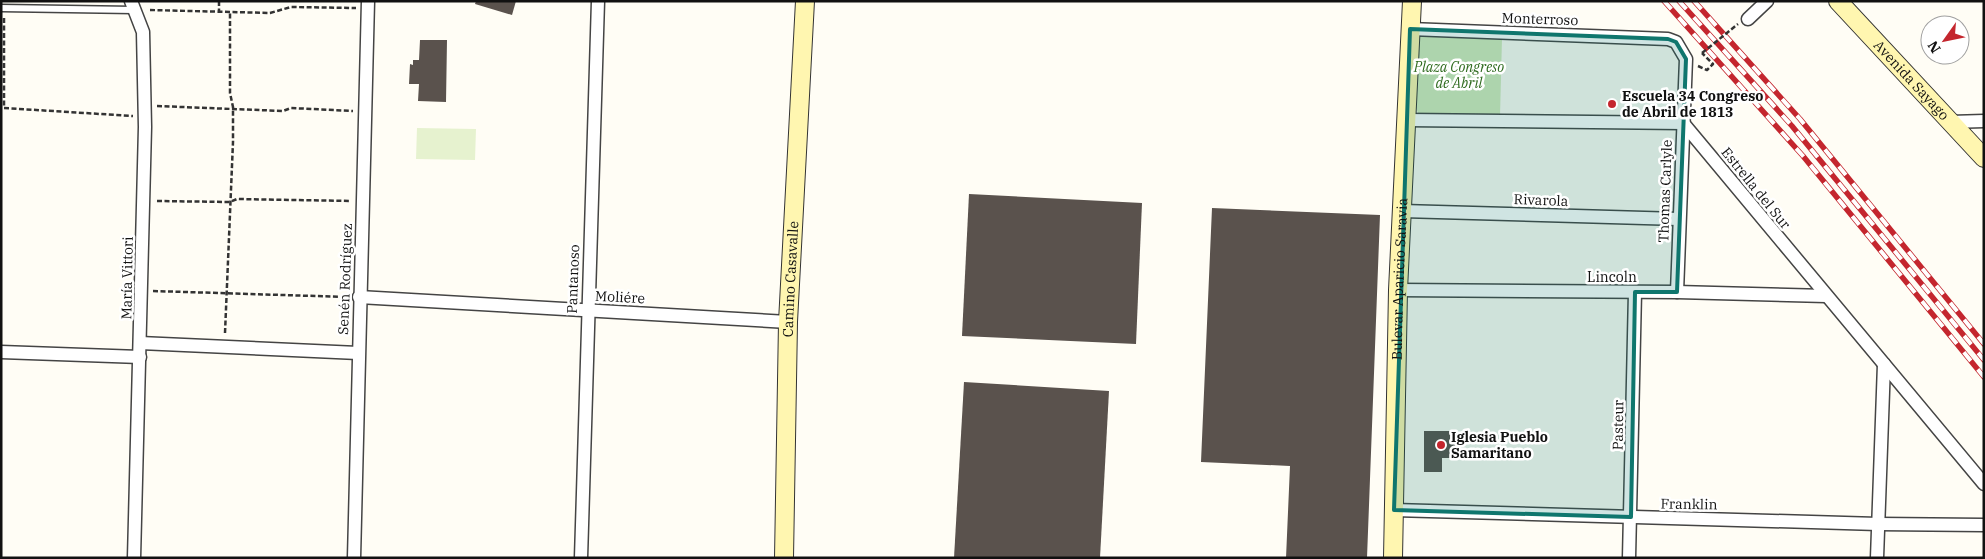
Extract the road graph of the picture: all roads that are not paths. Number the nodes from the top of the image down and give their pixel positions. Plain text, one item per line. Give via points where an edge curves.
1 (598, 1) edge
2 (805, 1) edge
3 (1412, 1) edge
4 (1767, 1) edge
5 (1838, 1) edge
6 (133, 5) edge
7 (368, 5) edge
8 (2, 8) edge
9 (1743, 22) road end
10 (1410, 29) junction
11 (1668, 39) joint
12 (1406, 120) junction
13 (1984, 121) edge
14 (1950, 122) junction
15 (1683, 123) junction
16 (1984, 158) edge
17 (1402, 211) junction
18 (1679, 219) junction
19 (1398, 290) junction
20 (1635, 292) junction
21 (1677, 292) junction
22 (1826, 296) junction
23 (359, 297) junction
24 (587, 310) junction
25 (788, 322) junction
26 (140, 344) junction
27 (1, 352) edge
28 (358, 353) junction
29 (140, 357) junction
30 (1884, 364) junction
31 (1984, 484) edge
32 (1394, 510) junction
33 (1631, 517) junction
34 (1878, 524) junction
35 (1984, 525) edge
36 (134, 558) edge
37 (354, 558) edge
38 (581, 558) edge
39 (784, 558) edge
40 (1393, 558) edge
41 (1629, 558) edge
42 (1877, 558) edge

1 - 24 street, Pantanoso
2 - 25 street, Camino Casavalle
3 - 10 street, Bulevar Aparicio Saravia
4 - 9 street
5 - 14 street, Avenida Sayago
6 - 8 lane
6 - 26 street, María Vittori via 143,32 145,111
7 - 23 street, Senén Rodríguez
10 - 11 street, Monterroso
10 - 12 street, Bulevar Aparicio Saravia
11 - 15 street, Thomas Carlyle via 1676,42 1686,59
12 - 15 street
12 - 17 street, Bulevar Aparicio Saravia
13 - 14 street
14 - 16 street, Avenida Sayago
15 - 18 street, Thomas Carlyle
15 - 22 street, Estrella del Sur
17 - 18 street, Rivarola
17 - 19 street, Bulevar Aparicio Saravia
18 - 21 street, Thomas Carlyle
19 - 20 street, Lincoln
19 - 32 street, Bulevar Aparicio Saravia
20 - 21 street, Lincoln
20 - 33 street, Pasteur
21 - 22 street, Lincoln
22 - 30 street, Estrella del Sur
23 - 24 street, Moliére
23 - 28 street, Senén Rodríguez
24 - 25 street, Moliére
24 - 38 street, Pantanoso
25 - 39 street, Camino Casavalle
26 - 28 street
26 - 29 street, María Vittori
27 - 29 street
28 - 37 street, Senén Rodríguez
29 - 36 street, María Vittori
30 - 31 street, Estrella del Sur
30 - 34 street
32 - 33 street, Franklin
32 - 40 street, Bulevar Aparicio Saravia
33 - 34 street, Franklin
33 - 41 street, Pasteur
34 - 35 street, Franklin
34 - 42 street

